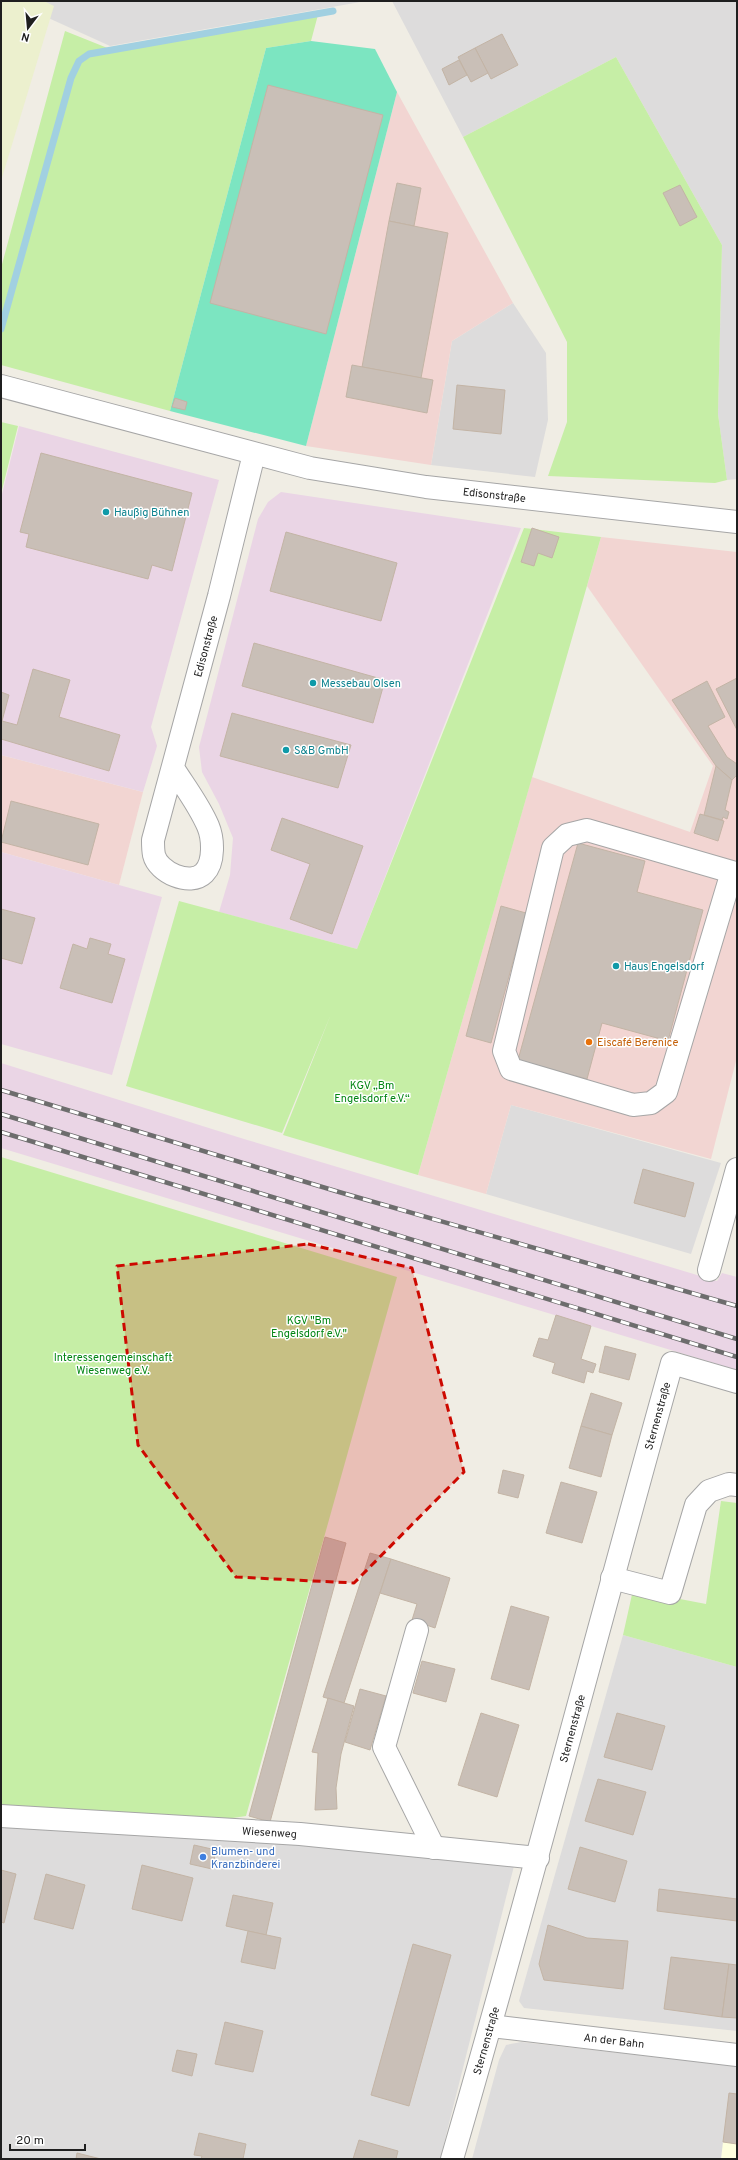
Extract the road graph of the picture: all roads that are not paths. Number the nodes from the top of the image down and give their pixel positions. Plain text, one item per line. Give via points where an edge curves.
1 (1, 386) edge
2 (254, 454) junction
3 (737, 522) edge
4 (173, 768) dead end
5 (734, 873) edge
6 (737, 1169) edge
7 (709, 1270) dead end
8 (737, 1382) edge
9 (737, 1485) edge
10 (612, 1578) junction
11 (417, 1630) dead end
12 (1, 1816) edge
13 (434, 1848) junction
14 (538, 1858) junction
15 (491, 2026) junction
16 (737, 2054) edge
17 (452, 2159) edge

1 - 2 street, Edisonstraße
2 - 3 street, Edisonstraße via 310,468 426,487
2 - 4 street, Edisonstraße
5 - 5 street via 666,1092 651,1103 633,1105 511,1069 504,1051 553,848 567,836 587,830
6 - 7 street
8 - 10 street, Sternenstraße via 672,1363
9 - 10 street via 729,1484 709,1491 696,1505 670,1593
10 - 14 street, Sternenstraße
11 - 13 street via 384,1747
12 - 13 street, Wiesenweg via 300,1834
13 - 14 street, Wiesenweg
14 - 15 street, Sternenstraße
15 - 16 street, An der Bahn
15 - 17 street, Sternenstraße

